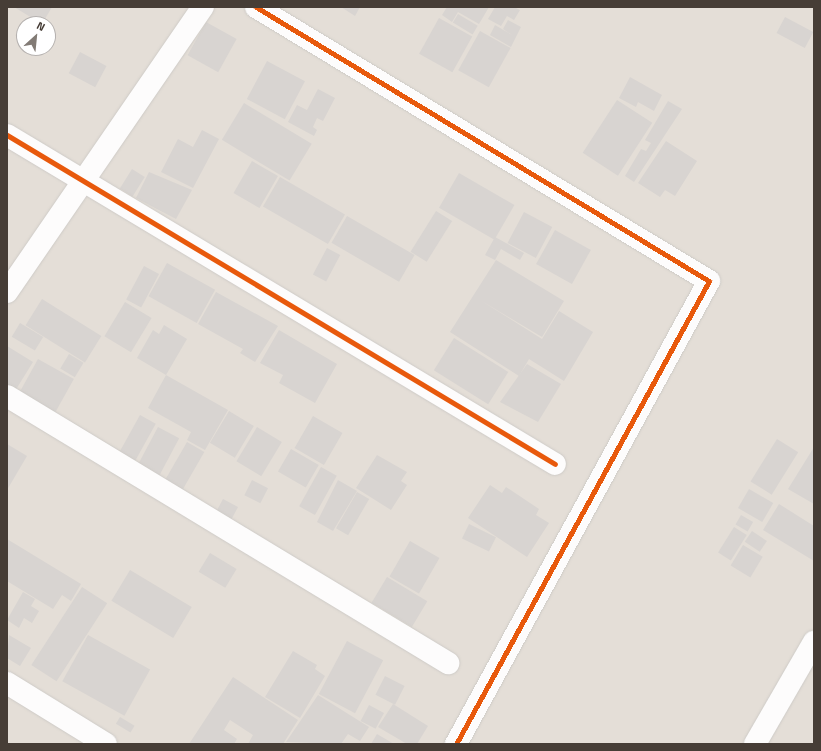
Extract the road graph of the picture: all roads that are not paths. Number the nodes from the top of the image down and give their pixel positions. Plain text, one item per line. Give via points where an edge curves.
1 (203, 7) edge
2 (256, 7) edge
3 (7, 135) edge
4 (82, 181) junction
5 (7, 292) edge
6 (7, 396) edge
7 (555, 464) dead end
8 (814, 642) edge
9 (448, 662) dead end
10 (7, 683) edge
11 (106, 744) edge
12 (456, 744) edge
13 (755, 744) edge

1 - 4 street
2 - 12 street via 709,281
3 - 4 street
4 - 5 street
4 - 7 street
6 - 9 street
8 - 13 street
10 - 11 street

